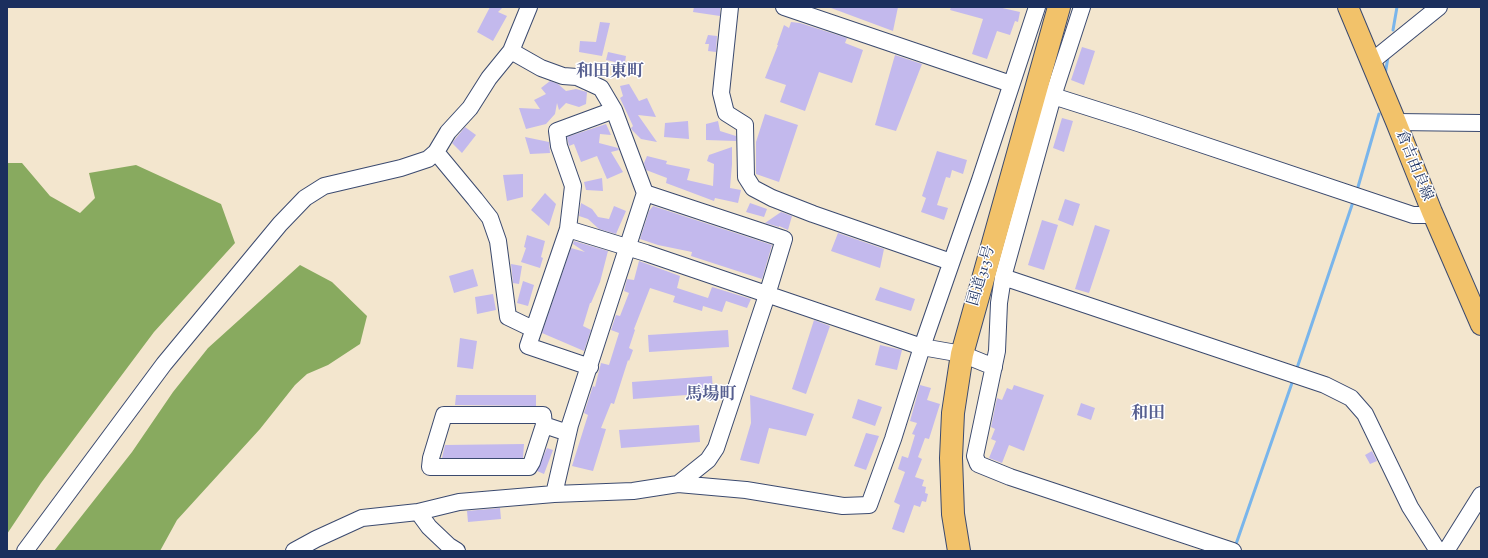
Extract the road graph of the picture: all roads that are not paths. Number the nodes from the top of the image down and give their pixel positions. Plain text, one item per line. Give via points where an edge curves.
1 (529, 7) edge
2 (730, 7) edge
3 (784, 7) edge
4 (1037, 7) edge
5 (1059, 7) edge
6 (1082, 7) edge
7 (1348, 7) edge
8 (1439, 7) edge
9 (511, 51) junction
10 (1371, 62) junction
11 (1012, 84) junction
12 (1053, 96) junction
13 (614, 110) junction
14 (1396, 122) junction
15 (1481, 123) edge
16 (436, 152) junction
17 (645, 192) junction
18 (1432, 212) junction
19 (568, 228) junction
20 (628, 247) junction
21 (952, 262) junction
22 (1003, 276) junction
23 (767, 295) junction
24 (1481, 325) edge
25 (533, 329) junction
26 (922, 347) junction
27 (962, 354) junction
28 (590, 367) junction
29 (994, 367) junction
30 (544, 425) junction
31 (568, 433) junction
32 (678, 484) junction
33 (554, 494) junction
34 (1481, 495) edge
35 (418, 512) junction
36 (25, 551) edge
37 (294, 551) edge
38 (457, 551) edge
39 (959, 551) edge
40 (1233, 551) edge
41 (1438, 551) edge
42 (1446, 551) edge

1 - 9 street
2 - 21 street via 721,93 726,113 745,125 746,177 753,188 813,214
3 - 11 street
4 - 11 street
5 - 27 highway, 国道313号
6 - 12 street
7 - 10 main road, 倉吉由良線
8 - 10 street
9 - 13 street via 541,68 563,76 577,77 601,88
9 - 16 street via 489,78 470,108 448,132
10 - 14 main road, 倉吉由良線
11 - 21 street
12 - 18 street via 1413,215
12 - 22 street
13 - 17 street
13 - 19 street via 557,131 559,146 573,186
14 - 15 street
14 - 18 main road, 倉吉由良線
16 - 25 street via 490,218 498,240 508,317
16 - 36 street via 428,159 401,168 324,186 305,198 280,224 164,364
17 - 20 street
17 - 23 street via 784,239
18 - 24 main road, 倉吉由良線
19 - 20 street
19 - 25 street
20 - 23 street
20 - 28 street
21 - 26 street
22 - 29 street
22 - 41 street via 1325,385 1351,398 1365,414 1410,507
23 - 26 street
23 - 32 street via 716,448 708,460
25 - 28 street via 528,346
26 - 27 street
26 - 32 street via 869,505 843,506 746,490
27 - 29 street
27 - 39 highway, 国道313号 via 953,413 951,458 953,514
28 - 31 street
29 - 40 street via 975,456 978,464
30 - 30 street via 529,468 430,467 430,458 444,415 543,415
30 - 31 street
31 - 33 street
32 - 33 street via 625,491
33 - 35 street via 459,502
34 - 42 street
35 - 37 street via 362,518 316,538
35 - 38 street via 429,527

